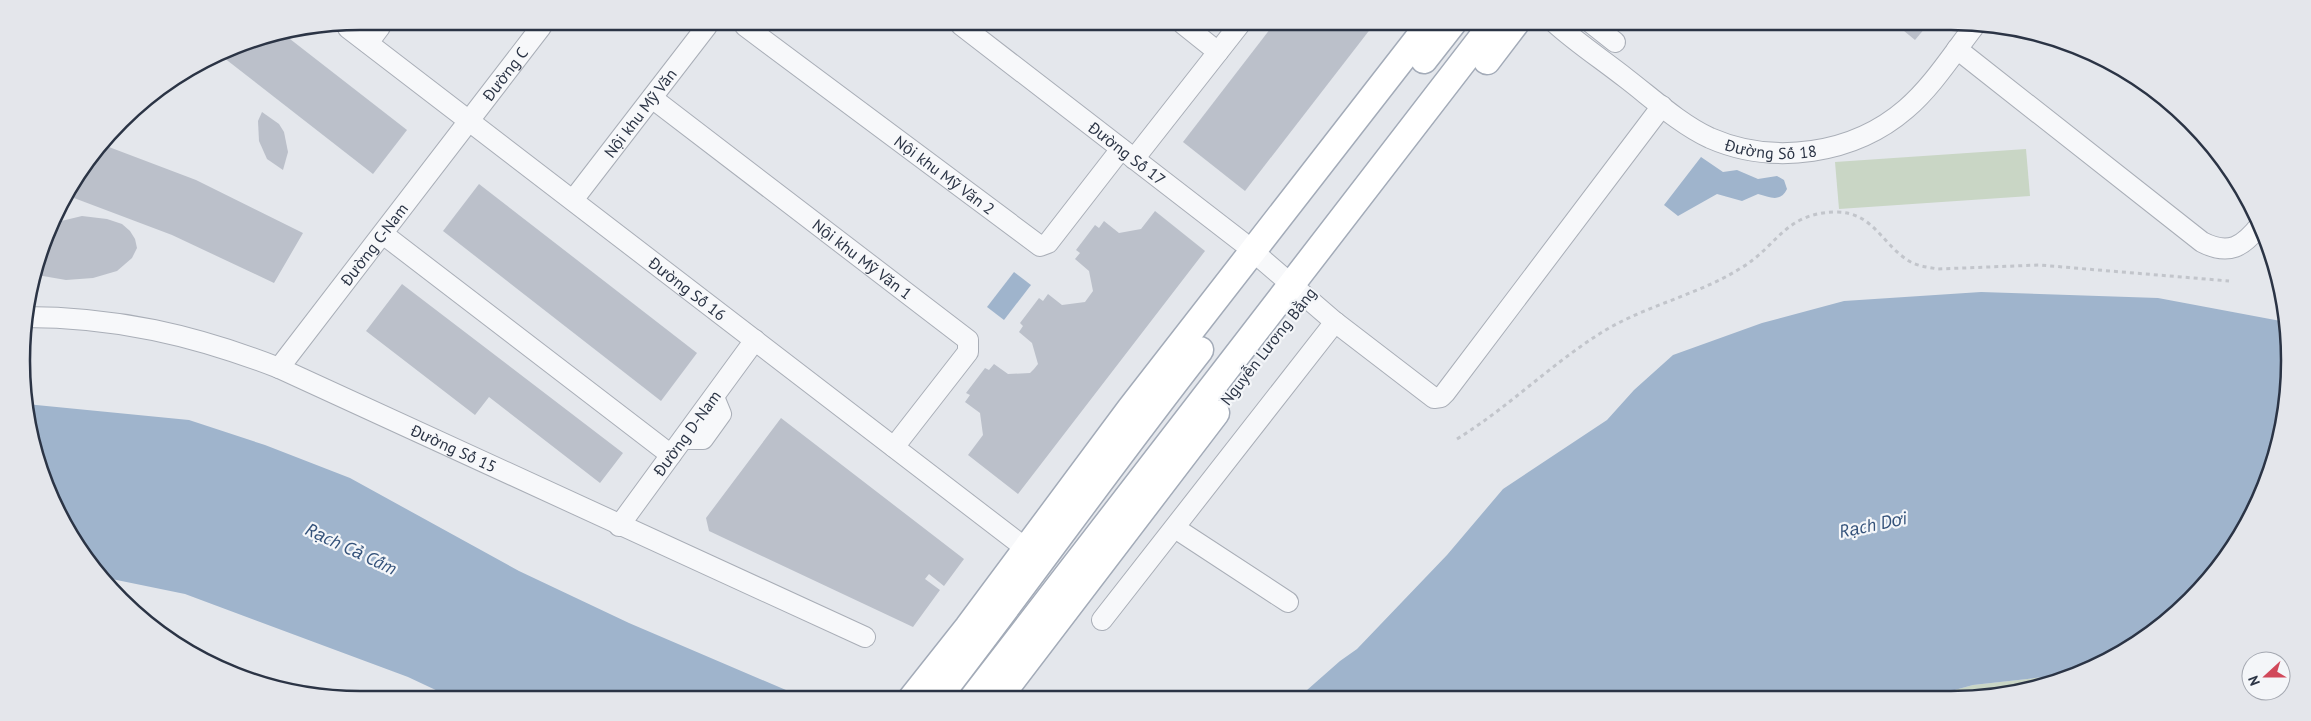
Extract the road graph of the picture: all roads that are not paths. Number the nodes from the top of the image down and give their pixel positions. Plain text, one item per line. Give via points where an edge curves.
1 (356, 30) edge
2 (539, 30) edge
3 (704, 30) edge
4 (750, 30) edge
5 (967, 30) edge
6 (1190, 30) edge
7 (1235, 30) edge
8 (1425, 30) edge
9 (1447, 30) edge
10 (1488, 30) edge
11 (1510, 30) edge
12 (1564, 30) edge
13 (1600, 30) edge
14 (1971, 31) edge
15 (374, 35) edge
16 (1615, 42) dead end
17 (1957, 49) junction
18 (1218, 52) junction
19 (652, 98) junction
20 (1662, 106) junction
21 (469, 120) junction
22 (1127, 154) junction
23 (573, 200) junction
24 (2255, 231) edge
25 (382, 234) junction
26 (1260, 257) junction
27 (1299, 291) junction
28 (33, 317) edge
29 (1335, 322) junction
30 (755, 340) junction
31 (279, 368) junction
32 (894, 447) junction
33 (671, 455) junction
34 (619, 526) junction
35 (1175, 528) junction
36 (1035, 555) junction
37 (1288, 602) dead end
38 (1102, 620) dead end
39 (975, 634) junction
40 (865, 638) dead end
41 (1011, 663) junction
42 (919, 691) edge
43 (942, 691) edge
44 (981, 691) edge
45 (1001, 691) edge

1 - 15 street, Đường Số 16
2 - 21 street, Đường C
3 - 19 street, Nội khu Mỹ Văn
4 - 22 street, Nội khu Mỹ Văn 2 via 1040,246 1048,244
5 - 22 street, Đường Số 17
6 - 18 street
7 - 18 street
8 - 26 main road
9 - 26 main road
10 - 27 main road, Nguyễn Lương Bằng
11 - 27 main road, Nguyễn Lương Bằng
12 - 20 street, Đường Số 18
13 - 16 street
14 - 17 street, Đường Số 18
15 - 21 street, Đường Số 16
17 - 20 street, Đường Số 18 via 1920,95 1899,115 1861,137 1821,150 1761,151 1727,144 1694,129
17 - 24 street via 2202,242 2220,249 2238,246
18 - 22 street
19 - 23 street, Nội khu Mỹ Văn
19 - 32 street, Nội khu Mỹ Văn 1 via 968,340 968,352
20 - 29 street, Đường Số 17 via 1441,397 1431,397
21 - 23 street, Đường Số 16
21 - 25 street, Đường C-Nam
22 - 26 street, Đường Số 17
23 - 30 street, Đường Số 16
25 - 31 street, Đường C-Nam
25 - 33 street
26 - 27 street, Đường Số 17
26 - 36 main road via 1145,420
27 - 29 street, Đường Số 17
27 - 41 main road, Nguyễn Lương Bằng
28 - 31 street, Đường Số 15 via 139,326 211,344
29 - 35 street
30 - 32 street, Đường Số 16
30 - 33 street, Đường D-Nam
31 - 34 street, Đường Số 15
32 - 36 street, Đường Số 16
33 - 34 street, Đường D-Nam
34 - 40 street, Đường Số 15
35 - 37 street
35 - 38 street
36 - 39 main road
39 - 42 main road
39 - 43 main road
41 - 44 main road
41 - 45 main road

